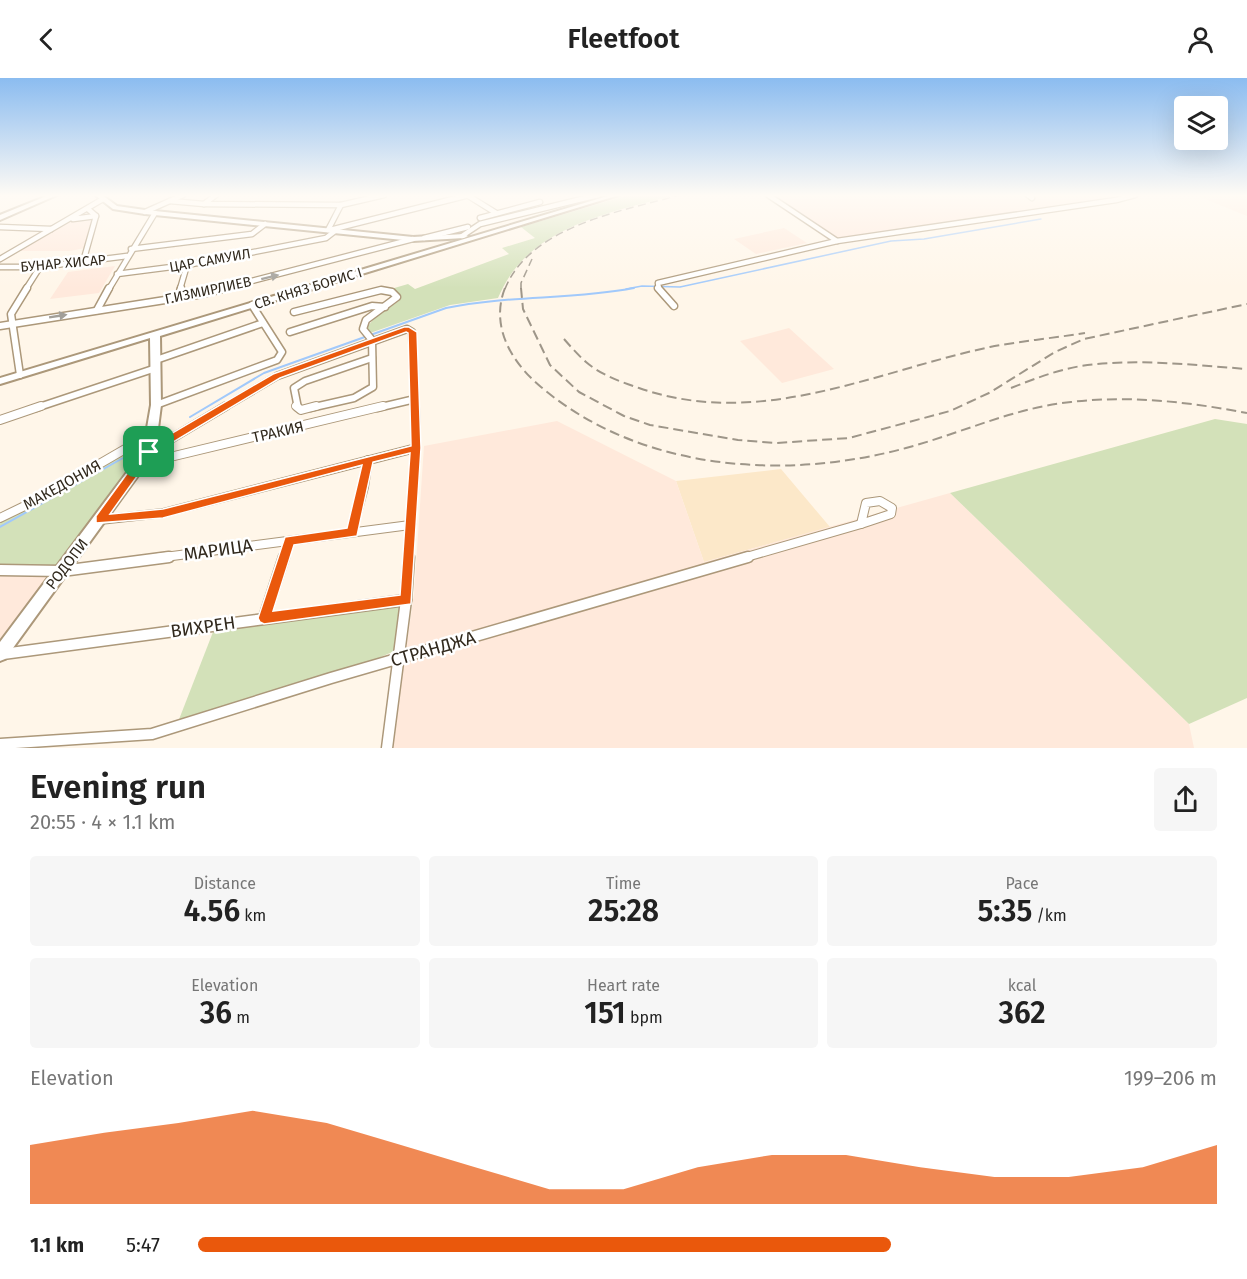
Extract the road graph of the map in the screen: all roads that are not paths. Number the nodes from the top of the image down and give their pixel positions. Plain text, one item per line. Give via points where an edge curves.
1 (57, 226) edge
2 (94, 226) edge
3 (146, 226) edge
4 (263, 226) edge
5 (287, 226) edge
6 (333, 226) edge
7 (349, 226) edge
8 (463, 226) edge
9 (472, 226) edge
10 (512, 226) edge
11 (815, 226) edge
12 (937, 226) edge
13 (0, 227) edge
14 (52, 229) junction
15 (331, 231) junction
16 (462, 236) junction
17 (479, 236) junction
18 (424, 238) junction
19 (413, 239) junction
20 (837, 241) junction
21 (131, 249) junction
22 (127, 256) junction
23 (0, 259) edge
24 (83, 262) junction
25 (187, 265) junction
26 (0, 267) edge
27 (40, 267) junction
28 (117, 274) junction
29 (178, 298) junction
30 (252, 305) junction
31 (674, 306) dead end
32 (386, 307) junction
33 (97, 310) junction
34 (294, 312) dead end
35 (263, 323) junction
36 (12, 324) junction
37 (0, 326) edge
38 (290, 332) dead end
39 (155, 334) junction
40 (372, 340) junction
41 (372, 358) junction
42 (156, 364) junction
43 (20, 375) junction
44 (0, 381) edge
45 (415, 399) junction
46 (156, 405) junction
47 (0, 420) edge
48 (153, 433) junction
49 (416, 448) junction
50 (149, 452) junction
51 (368, 460) junction
52 (141, 464) junction
53 (0, 518) edge
54 (100, 520) junction
55 (861, 524) dead end
56 (410, 525) junction
57 (352, 532) junction
58 (289, 541) junction
59 (0, 570) edge
60 (62, 571) junction
61 (406, 600) junction
62 (264, 618) junction
63 (0, 654) edge
64 (400, 658) junction
65 (0, 744) edge
66 (387, 748) edge

1 - 14 street
2 - 24 street
3 - 21 street
4 - 21 street via 252,234
5 - 15 street
6 - 15 street
7 - 15 street, ЦАР САМУИЛ
8 - 18 street
9 - 16 street
10 - 17 street, СВ. КНЯЗ БОРИС I
11 - 20 street
12 - 20 street
13 - 14 street
14 - 23 street
15 - 19 street
15 - 25 street, ЦАР САМУИЛ via 326,238
16 - 17 street
16 - 18 street
17 - 30 street, СВ. КНЯЗ БОРИС I
18 - 19 street
29 -> 19 street, Г.ИЗМИРЛИЕВ
20 - 31 street via 658,283
21 - 22 street
22 - 24 street, БУНАР ХИСАР
22 - 28 street
24 - 27 street, БУНАР ХИСАР
25 - 28 street, ЦАР САМУИЛ
25 - 29 street
26 - 27 street, БУНАР ХИСАР
27 - 36 street via 11,314
28 - 33 street
29 - 33 street, Г.ИЗМИРЛИЕВ
30 - 35 street
30 - 39 street, СВ. КНЯЗ БОРИС I
32 - 34 street via 397,297 381,290
32 - 38 street via 372,306
32 - 40 street via 366,320 363,329
36 -> 33 street, Г.ИЗМИРЛИЕВ
35 - 42 street
35 - 46 street via 282,352 277,360
36 - 37 street, Г.ИЗМИРЛИЕВ
36 - 43 street
39 - 42 street, РОДОПИ
39 - 43 street, СВ. КНЯЗ БОРИС I
40 - 41 street
40 - 45 street via 406,329 412,332
40 - 50 street via 277,376
41 - 41 street via 294,388 296,407 301,410 369,391 373,387
42 - 46 street, РОДОПИ
42 - 47 street
43 - 44 street, СВ. КНЯЗ БОРИС I
45 - 49 street
45 - 52 street, ТРАКИЯ
46 - 48 street, РОДОПИ
48 - 50 street, РОДОПИ
48 - 53 street, МАКЕДОНИЯ
49 - 51 street
49 - 56 street
50 - 52 street, РОДОПИ
51 - 54 street via 163,513
51 - 57 street
52 - 54 street, РОДОПИ
54 - 60 street, РОДОПИ
55 - 64 street, СТРАНДЖА
56 - 57 street, МАРИЦА
56 - 61 street
57 - 58 street, МАРИЦА
58 - 60 street, МАРИЦА
58 - 62 street
59 - 60 street, МАРИЦА
60 - 63 street, РОДОПИ
61 - 62 street, ВИХРЕН
61 - 64 street
62 - 63 street, ВИХРЕН
64 - 65 street, СТРАНДЖА via 152,734
64 - 66 street

